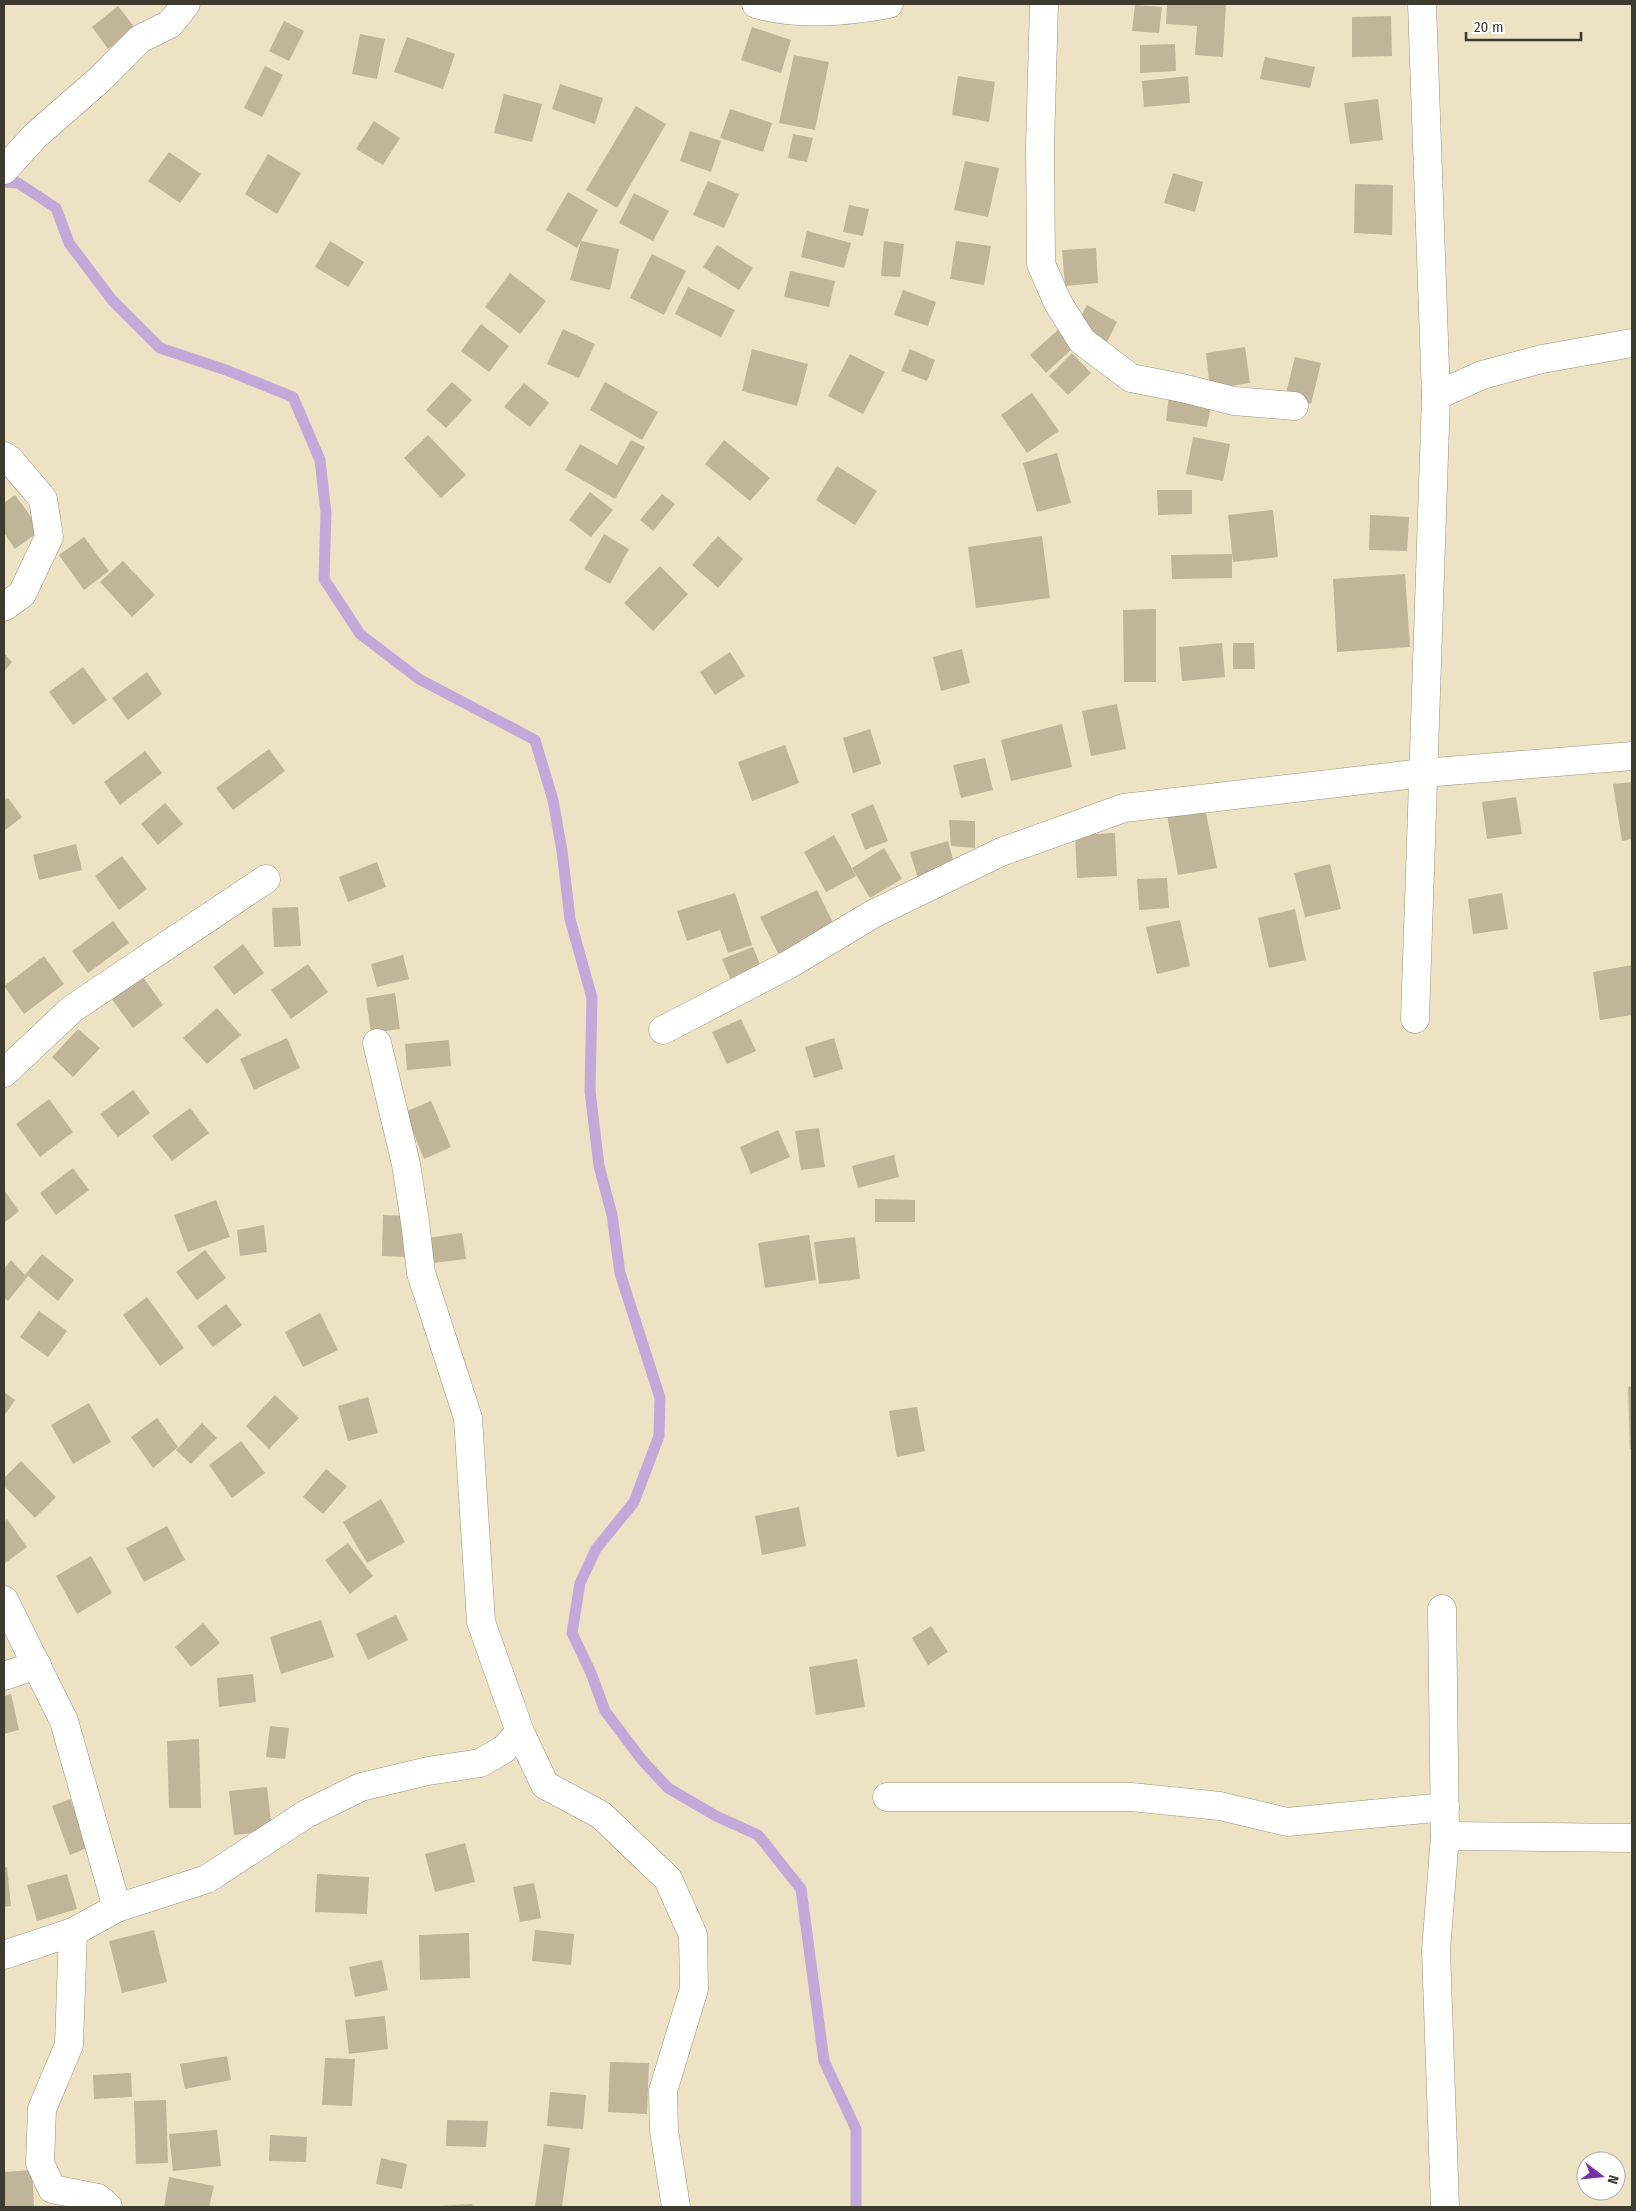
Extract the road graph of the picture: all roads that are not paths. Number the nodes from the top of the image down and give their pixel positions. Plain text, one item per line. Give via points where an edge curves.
1 (186, 4) edge
2 (756, 4) edge
3 (889, 4) edge
4 (1044, 4) edge
5 (1422, 4) edge
6 (4, 170) edge
7 (1632, 342) edge
8 (1436, 396) junction
9 (1294, 406) dead end
10 (4, 456) edge
11 (4, 607) edge
12 (1632, 756) edge
13 (1423, 772) junction
14 (266, 879) dead end
15 (1415, 1019) dead end
16 (663, 1030) dead end
17 (377, 1043) dead end
18 (4, 1073) edge
19 (4, 1600) edge
20 (1442, 1609) dead end
21 (38, 1665) junction
22 (4, 1676) edge
23 (520, 1732) junction
24 (887, 1797) dead end
25 (1445, 1807) junction
26 (1445, 1836) junction
27 (1632, 1838) edge
28 (117, 1908) junction
29 (73, 1932) junction
30 (4, 1955) edge
31 (108, 2207) edge
32 (676, 2207) edge
33 (1446, 2207) edge

1 - 6 street via 170,24 140,39 35,136
2 - 3 street via 774,9 852,11
4 - 9 street via 1041,264 1058,303 1077,334 1131,378 1234,402
5 - 8 street
7 - 8 street via 1482,375
8 - 13 street
10 - 11 street via 43,499 49,536 22,594
12 - 13 street
13 - 15 street
13 - 16 street via 1124,808 1001,852 881,910 788,965
14 - 18 street via 72,1009
17 - 23 street via 406,1164 421,1273 468,1418 481,1622
19 - 21 street
20 - 25 street
21 - 22 street
21 - 28 street via 64,1721
23 - 28 street via 503,1750 480,1763 361,1786 306,1814 207,1879
23 - 32 street via 545,1785 601,1815 668,1879 692,1935 694,1989 663,2090 664,2131
24 - 25 street via 1131,1797 1220,1806 1287,1822
25 - 26 street
26 - 27 street
26 - 33 street via 1436,1950
28 - 29 street
29 - 30 street
29 - 31 street via 69,2045 42,2108 40,2163 52,2189 98,2198

